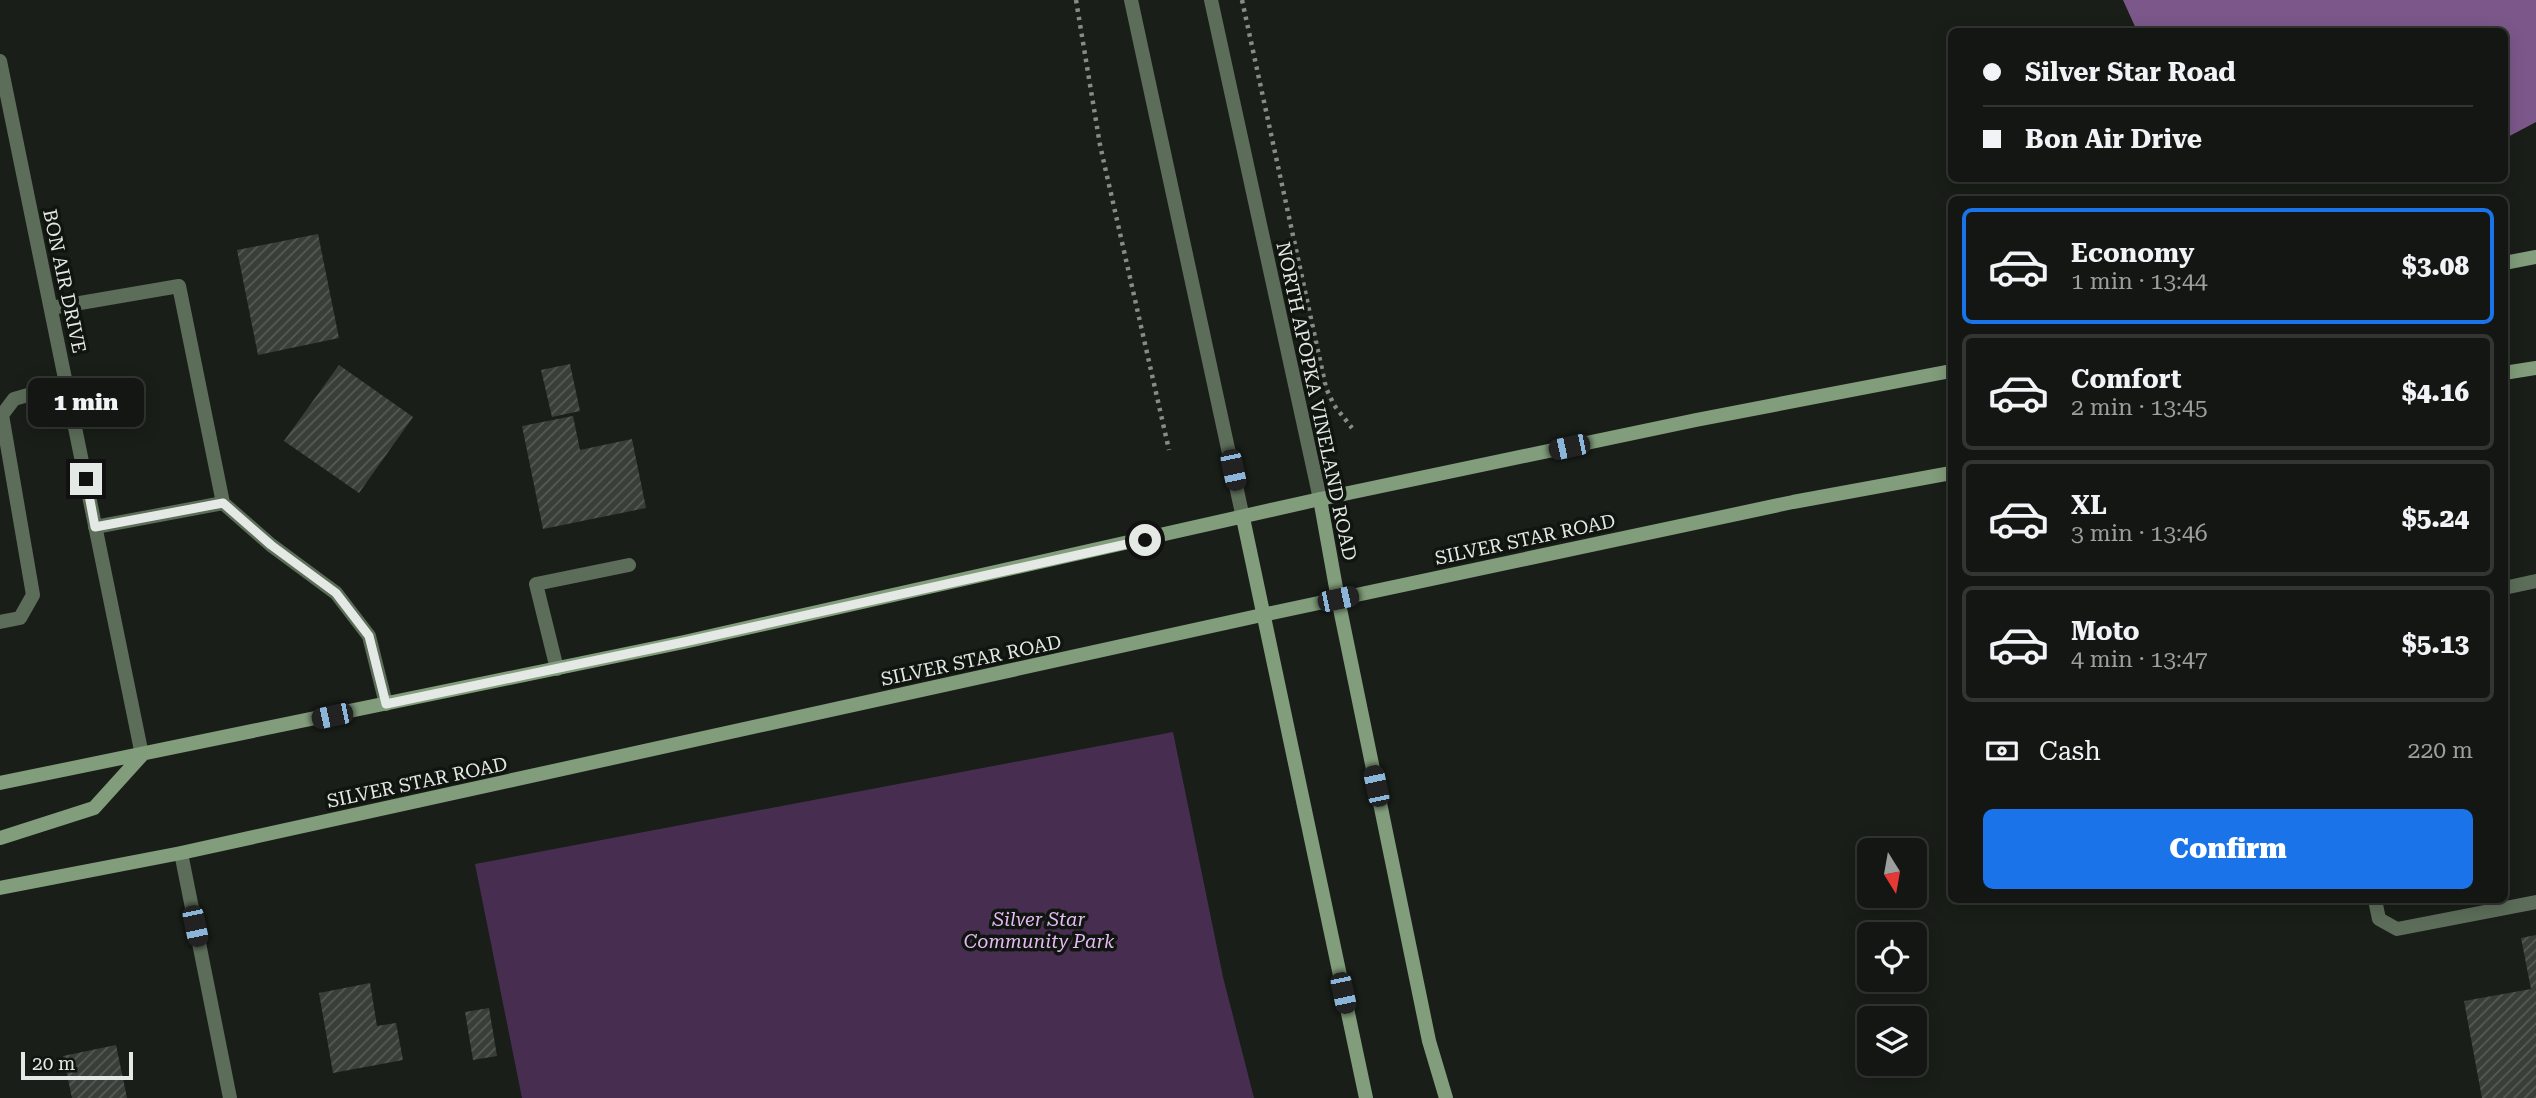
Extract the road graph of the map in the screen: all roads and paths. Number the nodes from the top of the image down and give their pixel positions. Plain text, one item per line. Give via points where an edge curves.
1 (1076, 0) edge
2 (1131, 0) edge
3 (1212, 0) edge
4 (1242, 0) edge
5 (0, 61) edge
6 (2536, 257) edge
7 (2508, 262) edge
8 (51, 308) junction
9 (2536, 368) edge
10 (1948, 372) edge
11 (2508, 372) edge
12 (66, 384) junction
13 (1352, 428) dead end
14 (1169, 450) dead end
15 (1948, 474) edge
16 (1320, 499) junction
17 (223, 503) junction
18 (1243, 518) junction
19 (95, 527) junction
20 (629, 565) dead end
21 (2536, 581) edge
22 (2508, 587) edge
23 (1338, 599) junction
24 (1262, 615) junction
25 (0, 622) edge
26 (557, 668) junction
27 (386, 704) junction
28 (142, 755) junction
29 (0, 783) edge
30 (0, 838) edge
31 (181, 853) junction
32 (0, 888) edge
33 (2536, 902) edge
34 (2376, 903) edge
35 (230, 1098) edge
36 (1366, 1098) edge
37 (1446, 1098) edge

1 - 14 path via 1100,145
2 - 18 street
3 - 16 street, NORTH APOPKA VINELAND ROAD
4 - 13 path via 1326,388
5 - 8 street, BON AIR DRIVE
6 - 7 main road
8 - 12 street, BON AIR DRIVE
8 - 17 street via 179,286
9 - 11 main road
10 - 16 main road
12 - 19 street, BON AIR DRIVE
12 - 25 street via 14,398 2,415 33,595 20,618
15 - 23 main road, SILVER STAR ROAD
16 - 18 main road
16 - 23 main road, NORTH APOPKA VINELAND ROAD
17 - 19 street
17 - 27 street via 336,593 369,636
18 - 24 main road
18 - 26 main road
19 - 28 street, BON AIR DRIVE
20 - 26 street via 537,584
21 - 22 street
23 - 24 main road, SILVER STAR ROAD
23 - 37 main road, NORTH APOPKA VINELAND ROAD via 1429,1041
24 - 31 main road, SILVER STAR ROAD
24 - 36 main road
26 - 27 main road
27 - 28 main road
28 - 29 main road
28 - 30 main road via 94,808
31 - 32 main road, SILVER STAR ROAD
31 - 35 street
33 - 34 street via 2397,929 2379,919

